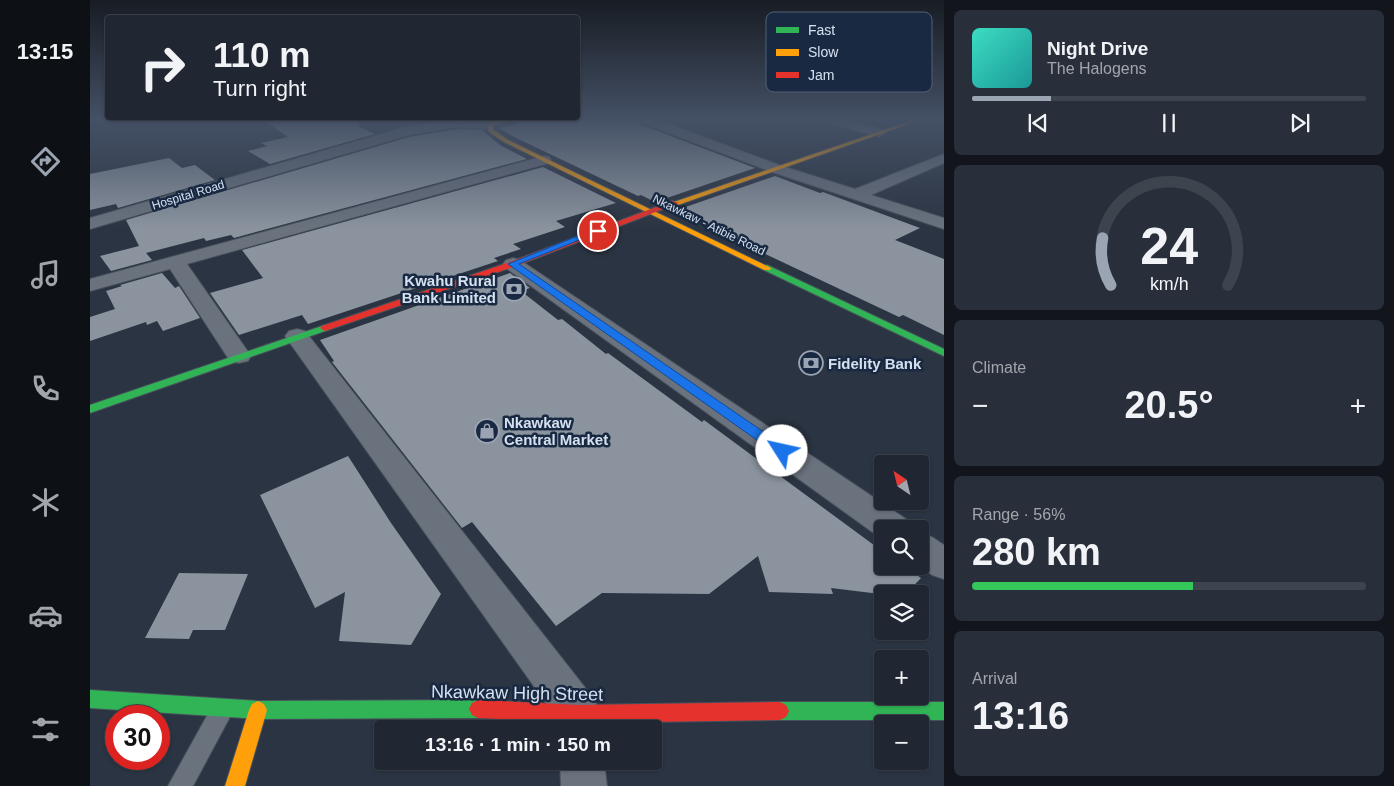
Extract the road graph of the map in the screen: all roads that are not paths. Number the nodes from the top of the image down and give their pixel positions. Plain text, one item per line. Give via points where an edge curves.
1 (322, 156) edge
2 (536, 156) edge
3 (741, 156) edge
4 (814, 156) edge
5 (944, 158) edge
6 (544, 160) junction
7 (776, 169) junction
8 (856, 195) junction
9 (649, 212) junction
10 (90, 224) edge
11 (944, 224) edge
12 (176, 262) junction
13 (513, 264) junction
14 (90, 285) edge
15 (297, 336) junction
16 (944, 353) edge
17 (239, 356) junction
18 (90, 409) edge
19 (881, 520) edge
20 (929, 553) edge
21 (944, 564) edge
22 (90, 699) edge
23 (224, 708) junction
24 (258, 710) junction
25 (944, 711) edge
26 (571, 720) edge
27 (578, 720) edge
28 (590, 720) edge
29 (583, 770) edge
30 (180, 786) edge
31 (235, 786) edge
32 (584, 786) edge

1 - 10 street, Hospital Road
2 - 6 street, Nkawkaw - Atibie Road
3 - 7 street
4 - 7 street
5 - 8 street
6 - 9 street, Nkawkaw - Atibie Road
6 - 12 street
7 - 8 street
7 - 9 street
8 - 11 street
9 - 13 street
9 - 16 street, Nkawkaw - Atibie Road
12 - 14 street
12 - 17 street
13 - 15 street
13 - 19 street
15 - 17 street
15 - 27 street
17 - 18 street
20 - 21 street
22 - 23 street, Nkawkaw High Street
23 - 24 street, Nkawkaw High Street
23 - 30 lane
24 - 26 street, Nkawkaw High Street via 486,709
24 - 31 street
25 - 28 street, Nkawkaw High Street via 690,711
29 - 32 street

